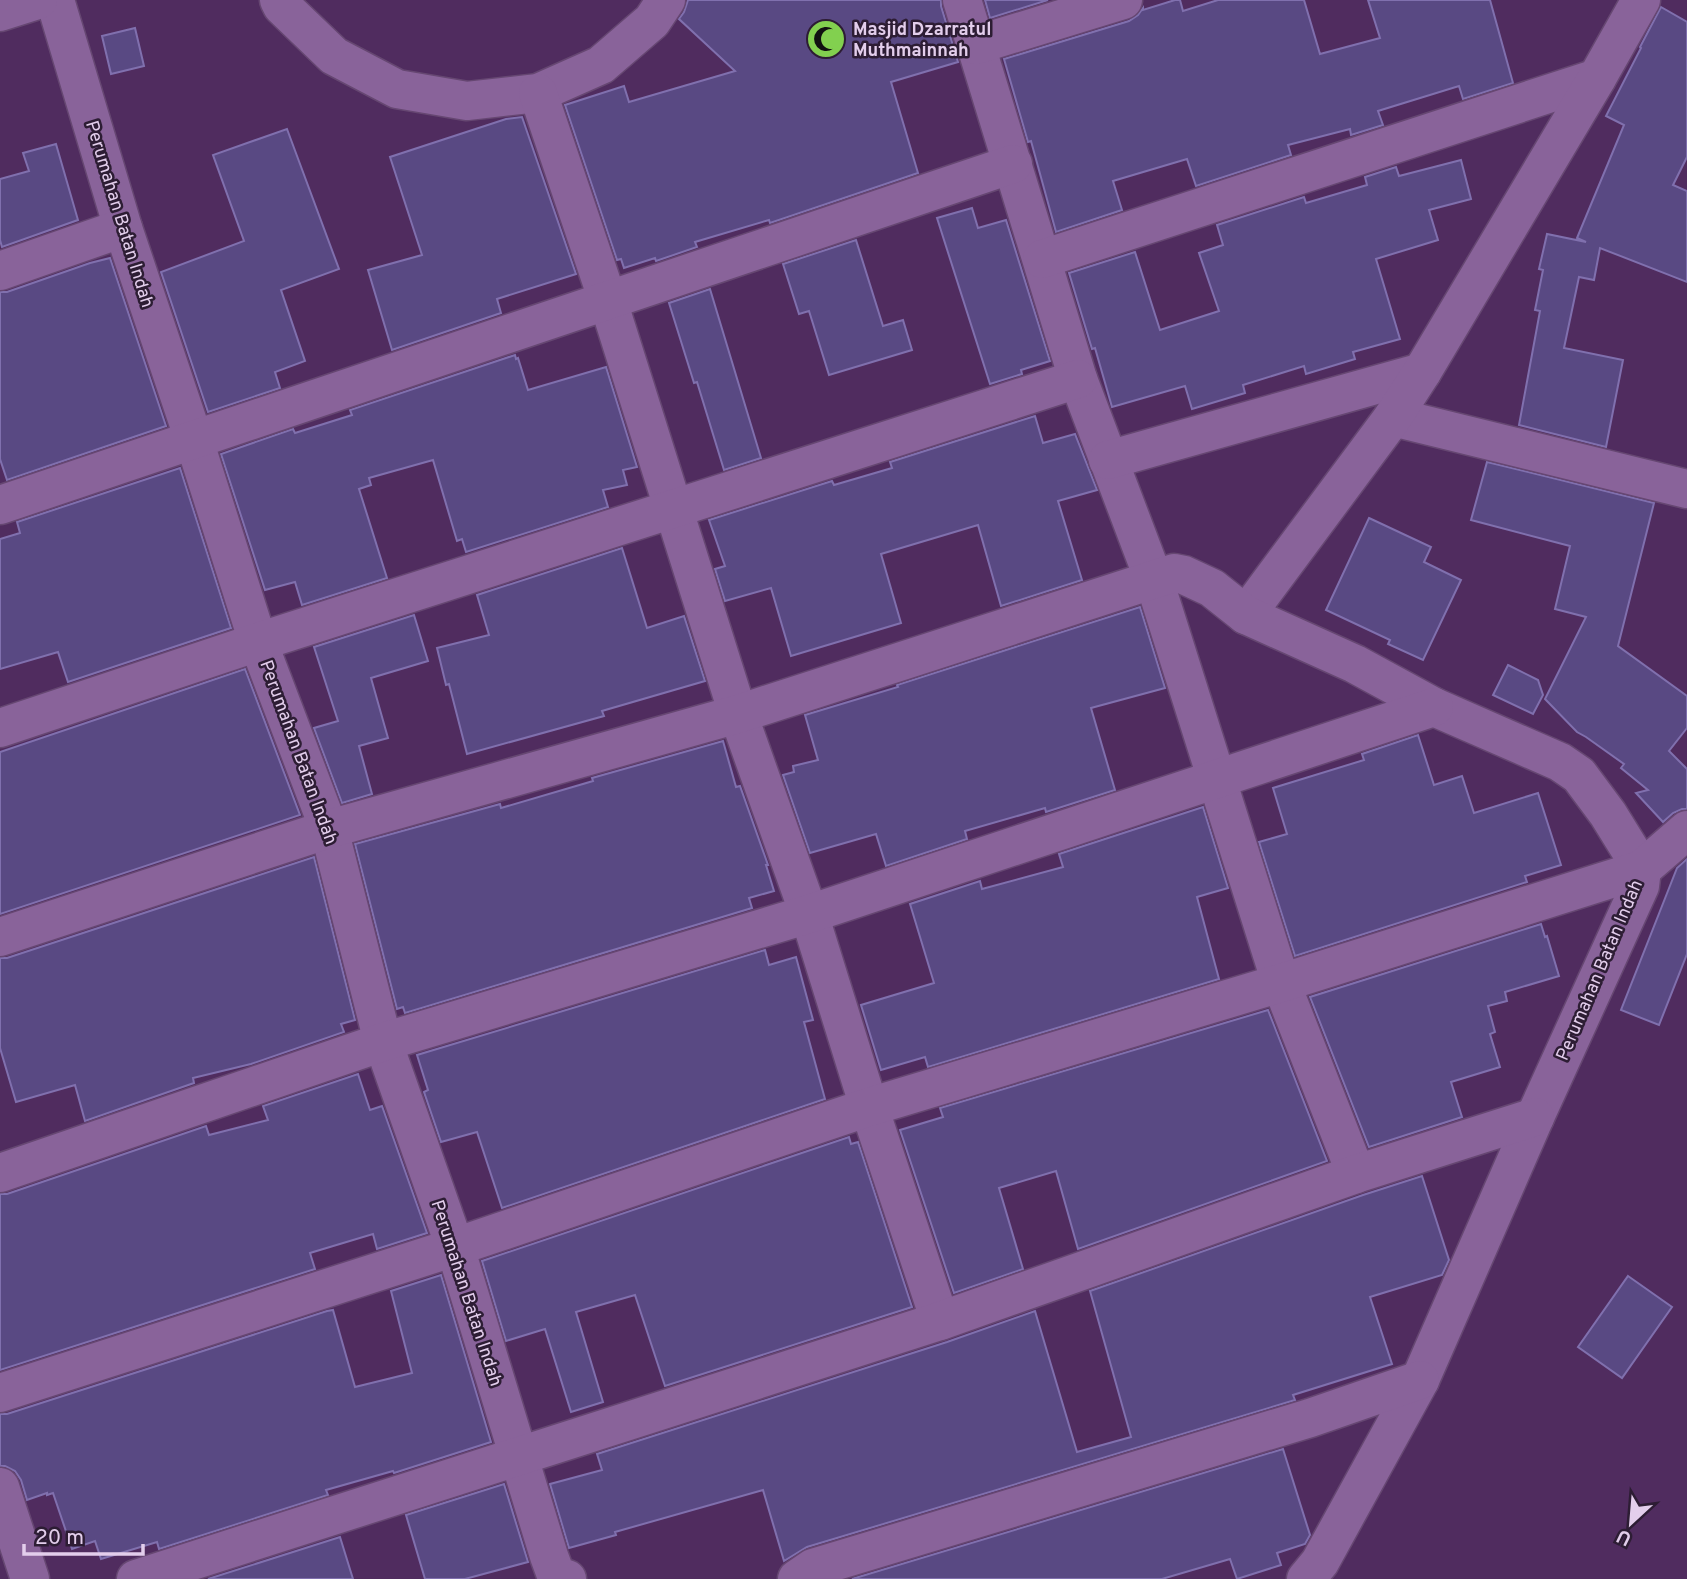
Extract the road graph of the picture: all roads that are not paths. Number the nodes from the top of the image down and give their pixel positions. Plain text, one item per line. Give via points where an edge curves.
1 (38, 0) edge
2 (55, 0) edge
3 (279, 0) edge
4 (666, 0) edge
5 (962, 0) edge
6 (1123, 0) edge
7 (1641, 0) edge
8 (0, 12) edge
9 (976, 45) junction
10 (1598, 78) junction
11 (538, 93) junction
12 (1013, 164) junction
13 (123, 228) junction
14 (1042, 259) junction
15 (0, 271) edge
16 (608, 301) junction
17 (1422, 372) junction
18 (1078, 379) junction
19 (1392, 417) junction
20 (194, 440) junction
21 (1108, 460) junction
22 (1687, 489) edge
23 (0, 505) edge
24 (674, 509) junction
25 (1164, 577) junction
26 (1247, 615) junction
27 (258, 642) junction
28 (1434, 707) junction
29 (738, 714) junction
30 (0, 728) edge
31 (1216, 780) junction
32 (329, 830) junction
33 (1687, 831) edge
34 (1642, 869) junction
35 (809, 914) junction
36 (0, 937) edge
37 (1281, 984) junction
38 (383, 1042) junction
39 (869, 1107) junction
40 (1535, 1117) junction
41 (0, 1173) edge
42 (1356, 1174) junction
43 (455, 1247) junction
44 (940, 1321) junction
45 (1420, 1380) junction
46 (0, 1393) edge
47 (519, 1457) junction
48 (0, 1487) edge
49 (30, 1579) edge
50 (136, 1579) edge
51 (567, 1579) edge
52 (797, 1579) edge
53 (1306, 1579) edge

1 - 8 street
2 - 13 street, Perumahan Batan Indah
3 - 11 street via 334,56 397,89 467,101
4 - 11 street via 653,20 601,65
5 - 9 street
6 - 9 street
7 - 10 street
9 - 12 street
10 - 14 street
10 - 17 street
11 - 16 street
12 - 14 street
12 - 16 street
13 - 15 street
13 - 20 street, Perumahan Batan Indah
14 - 18 street
16 - 20 street
16 - 24 street
17 - 19 street
17 - 21 street
18 - 21 street
18 - 24 street
19 - 22 street
19 - 26 street
20 - 23 street
20 - 27 street, Perumahan Batan Indah
21 - 25 street
24 - 27 street
24 - 29 street
25 - 26 street, Perumahan Batan Indah via 1184,575 1212,588
25 - 29 street
25 - 31 street
26 - 28 street, Perumahan Batan Indah via 1355,664
27 - 30 street
27 - 32 street, Perumahan Batan Indah
28 - 31 street
28 - 34 street, Perumahan Batan Indah via 1560,762 1579,775
29 - 32 street
29 - 35 street
31 - 35 street
31 - 37 street
32 - 36 street
32 - 38 street, Perumahan Batan Indah
33 - 34 street
34 - 37 street
34 - 40 street, Perumahan Batan Indah via 1640,886
35 - 38 street
35 - 39 street
37 - 39 street
37 - 42 street
38 - 41 street
38 - 43 street, Perumahan Batan Indah
39 - 43 street
39 - 44 street
40 - 42 street
40 - 45 street, Perumahan Batan Indah
42 - 44 street
43 - 46 street
43 - 47 street, Perumahan Batan Indah
44 - 47 street
45 - 52 street via 1310,1418 813,1568
45 - 53 street, Perumahan Batan Indah via 1320,1562
47 - 50 street
47 - 51 street, Perumahan Batan Indah via 556,1575
48 - 49 street

